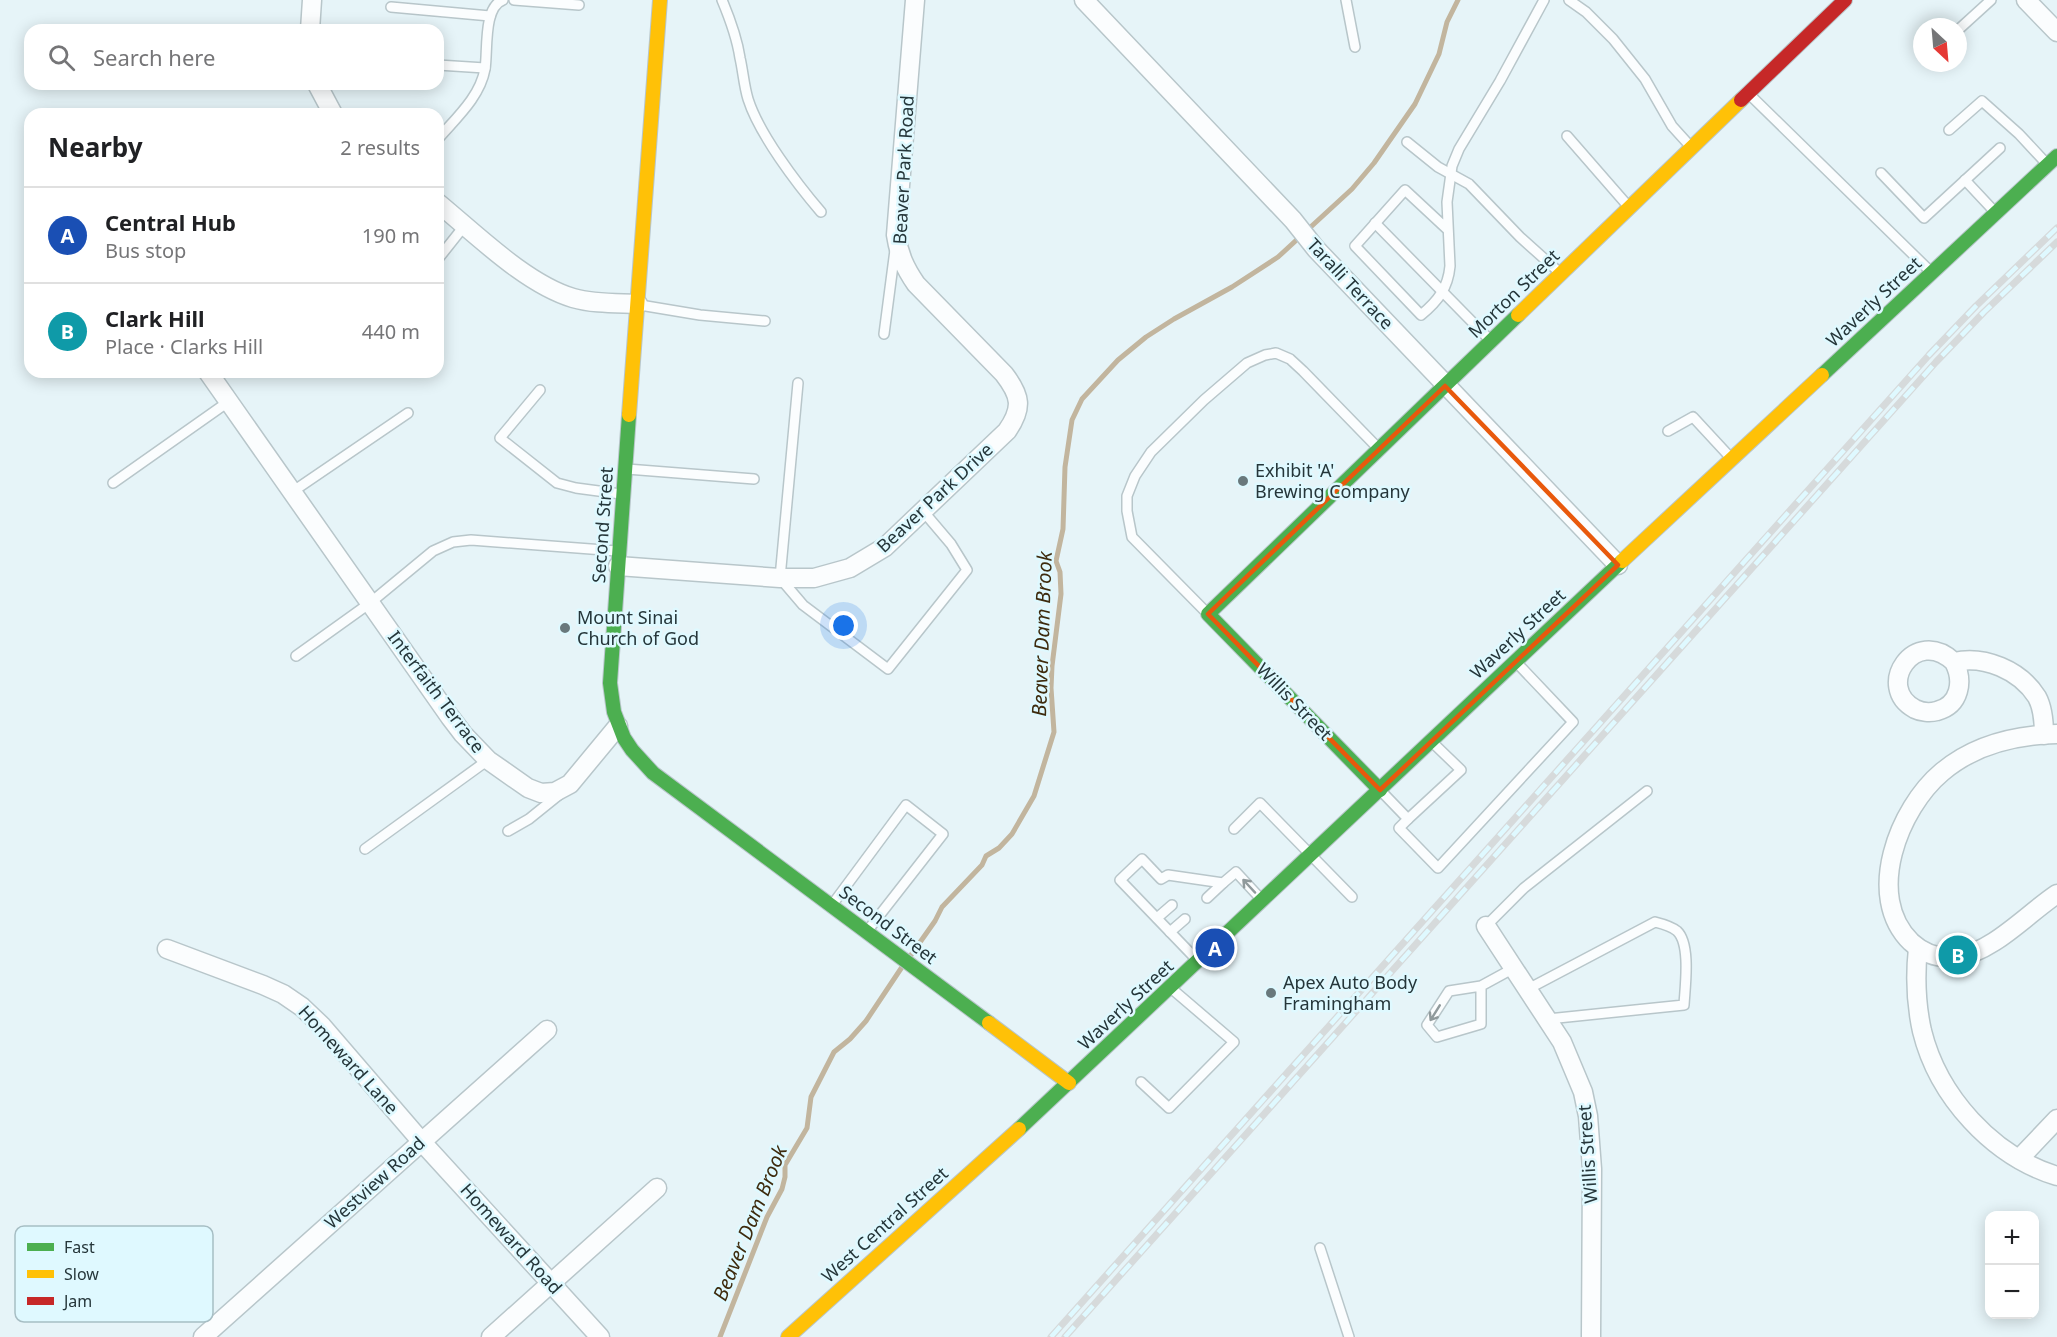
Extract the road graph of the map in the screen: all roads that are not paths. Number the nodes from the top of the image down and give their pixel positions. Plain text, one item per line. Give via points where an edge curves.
1 (312, 0) edge
2 (503, 0) edge
3 (514, 0) edge
4 (660, 0) edge
5 (722, 0) edge
6 (915, 0) edge
7 (1084, 0) edge
8 (1346, 0) edge
9 (1544, 0) edge
10 (1569, 0) edge
11 (1845, 0) edge
12 (1991, 0) edge
13 (2027, 1) edge
14 (579, 5) dead end
15 (391, 7) dead end
16 (490, 16) junction
17 (1967, 22) edge
18 (310, 24) edge
19 (2057, 32) edge
20 (1355, 47) dead end
21 (444, 65) edge
22 (485, 68) junction
23 (320, 90) edge
24 (1748, 94) junction
25 (330, 108) edge
26 (1949, 130) dead end
27 (444, 132) edge
28 (1567, 136) dead end
29 (1407, 142) dead end
30 (1692, 148) junction
31 (2000, 148) dead end
32 (2052, 161) edge
33 (1881, 173) dead end
34 (1450, 174) junction
35 (1965, 180) junction
36 (444, 208) edge
37 (1629, 208) junction
38 (821, 212) dead end
39 (1996, 213) junction
40 (1375, 223) junction
41 (465, 225) junction
42 (1448, 230) junction
43 (896, 236) junction
44 (444, 251) edge
45 (1931, 273) junction
46 (1560, 274) junction
47 (1443, 292) junction
48 (638, 304) junction
49 (765, 321) dead end
50 (884, 334) dead end
51 (1491, 341) junction
52 (212, 378) edge
53 (798, 383) dead end
54 (1445, 386) junction
55 (540, 390) dead end
56 (228, 402) junction
57 (1019, 404) joint
58 (408, 413) dead end
59 (1668, 431) dead end
60 (1379, 449) junction
61 (1732, 459) junction
62 (625, 468) junction
63 (754, 479) dead end
64 (112, 483) dead end
65 (292, 492) junction
66 (623, 494) junction
67 (923, 511) junction
68 (618, 558) junction
69 (1618, 565) junction
70 (780, 578) junction
71 (370, 603) junction
72 (1208, 614) junction
73 (296, 656) dead end
74 (1516, 661) junction
75 (1954, 662) dead end
76 (618, 726) junction
77 (2051, 734) edge
78 (1431, 741) junction
79 (488, 760) junction
80 (570, 784) junction
81 (1380, 790) junction
82 (1647, 791) dead end
83 (1408, 819) junction
84 (1234, 829) dead end
85 (508, 831) dead end
86 (365, 849) dead end
87 (1311, 855) junction
88 (1223, 883) junction
89 (2057, 894) edge
90 (1352, 897) dead end
91 (1208, 898) dead end
92 (1263, 900) junction
93 (831, 905) junction
94 (1172, 905) dead end
95 (1157, 918) junction
96 (1185, 919) dead end
97 (1486, 926) joint
98 (867, 932) junction
99 (1170, 932) junction
100 (1918, 948) junction
101 (167, 949) dead end
102 (1198, 961) junction
103 (1514, 968) junction
104 (1481, 986) junction
105 (1170, 988) junction
106 (1528, 989) junction
107 (1548, 1019) junction
108 (547, 1030) dead end
109 (1141, 1082) dead end
110 (1069, 1083) junction
111 (2057, 1119) edge
112 (1006, 1140) joint
113 (421, 1141) junction
114 (2019, 1159) junction
115 (2057, 1176) edge
116 (657, 1188) dead end
117 (1320, 1248) dead end
118 (551, 1283) junction
119 (203, 1337) edge
120 (491, 1337) edge
121 (600, 1337) edge
122 (788, 1337) edge
123 (1349, 1337) edge
124 (1591, 1337) edge

1 - 18 street
2 - 16 lane via 493,7
3 - 14 lane
4 - 48 street, Second Street
5 - 38 lane via 753,113 784,164
6 - 43 street, Beaver Park Road
7 - 54 street, Taralli Terrace
8 - 20 lane
9 - 34 lane via 1460,149
10 - 30 lane via 1613,39 1645,79 1672,126
11 - 24 street, Morton Street
12 - 17 lane
13 - 19 street
15 - 16 lane
16 - 22 lane
21 - 22 lane
22 - 27 lane via 474,97
23 - 25 street
24 - 30 street, Morton Street
24 - 45 lane
26 - 32 lane via 1982,101
28 - 37 lane
29 - 34 lane
30 - 37 street, Morton Street
31 - 35 lane
32 - 39 street, Waverly Street
33 - 35 lane via 1924,218
34 - 42 lane
34 - 46 lane via 1469,184
35 - 39 lane
36 - 41 street
37 - 46 street, Morton Street
39 - 45 street, Waverly Street
40 - 42 lane via 1405,190
40 - 47 lane
40 - 47 lane via 1355,246 1421,315
41 - 44 lane
41 - 48 street via 530,278 550,289 575,299
42 - 47 lane via 1449,273
43 - 50 lane
43 - 57 street, Beaver Park Road via 899,255 916,284 1004,374 1015,389
45 - 61 street, Waverly Street
46 - 51 street, Morton Street
47 - 51 lane
48 - 49 lane
48 - 62 street, Second Street
51 - 54 street, Morton Street
52 - 56 street, Interfaith Terrace
53 - 70 lane
54 - 60 street, Morton Street
54 - 69 street, Taralli Terrace
55 - 66 lane via 500,438 557,483
56 - 64 lane
56 - 65 street, Interfaith Terrace
57 - 67 street, Beaver Park Drive via 1016,419 1007,432
58 - 65 lane
59 - 61 lane via 1693,417
60 - 72 street, Morton Street
60 - 72 lane via 1303,370 1276,353 1247,363 1204,400 1151,452 1127,496 1127,511 1132,537
61 - 69 street, Waverly Street
62 - 63 lane
62 - 66 street, Second Street
65 - 71 street, Interfaith Terrace
66 - 68 street, Second Street
67 - 70 street, Beaver Park Drive via 885,547 850,568 813,578
67 - 70 lane via 951,543 967,570 888,669 803,605
68 - 70 street, Beaver Park Drive
68 - 71 lane via 471,540 453,542 433,551
68 - 76 street, Second Street via 610,689
69 - 74 street, Waverly Street
71 - 73 lane
71 - 79 street, Interfaith Terrace via 463,734
72 - 81 street, Willis Street
74 - 78 street, Waverly Street
74 - 83 lane via 1574,722 1438,868 1399,828
75 - 77 street via 1987,661 2012,674 2037,698
76 - 80 street
76 - 93 street, Second Street via 639,760 653,773
77 - 100 street via 1991,744 1957,761 1930,784 1907,817 1893,855 1888,895 1899,926
78 - 81 street, Waverly Street
78 - 83 lane via 1461,771
79 - 80 street, Interfaith Terrace via 541,793 555,792
79 - 86 lane
80 - 85 lane via 548,805
81 - 83 lane
81 - 87 street, Waverly Street
82 - 97 lane via 1524,888
84 - 87 lane via 1260,803
87 - 90 lane
87 - 92 street, Waverly Street
88 - 91 lane
92 -> 88 lane via 1236,872
88 - 95 lane via 1168,875 1161,879 1142,860 1120,880
89 - 100 street via 1973,953 1943,957
92 - 102 street, Waverly Street
93 - 98 street, Second Street
93 - 98 lane via 906,806 943,834
94 - 95 lane
95 - 99 lane
96 - 99 lane
97 - 103 street, Willis Street
98 - 110 street, Second Street
99 - 102 lane
100 - 114 street via 1917,999 1933,1063 1968,1118
101 - 113 street, Homeward Lane via 263,985 302,1007
102 - 105 street, Waverly Street
103 - 104 lane
103 - 106 street, Willis Street
104 -> 104 lane via 1449,991 1427,1025 1437,1037 1481,1024
105 - 109 lane via 1234,1042 1169,1108
105 - 110 street, Waverly Street
106 - 107 street, Willis Street
106 - 107 lane via 1655,922 1678,932 1685,944 1684,1005
107 - 124 street, Willis Street via 1574,1068 1588,1116 1592,1169
108 - 113 street, Westview Road
110 - 112 street, Waverly Street
111 - 114 street
112 - 122 street, West Central Street
113 - 118 street, Homeward Road
113 - 119 street, Westview Road
114 - 115 street
116 - 118 street
117 - 123 lane
118 - 120 street
118 - 121 street, Homeward Road

